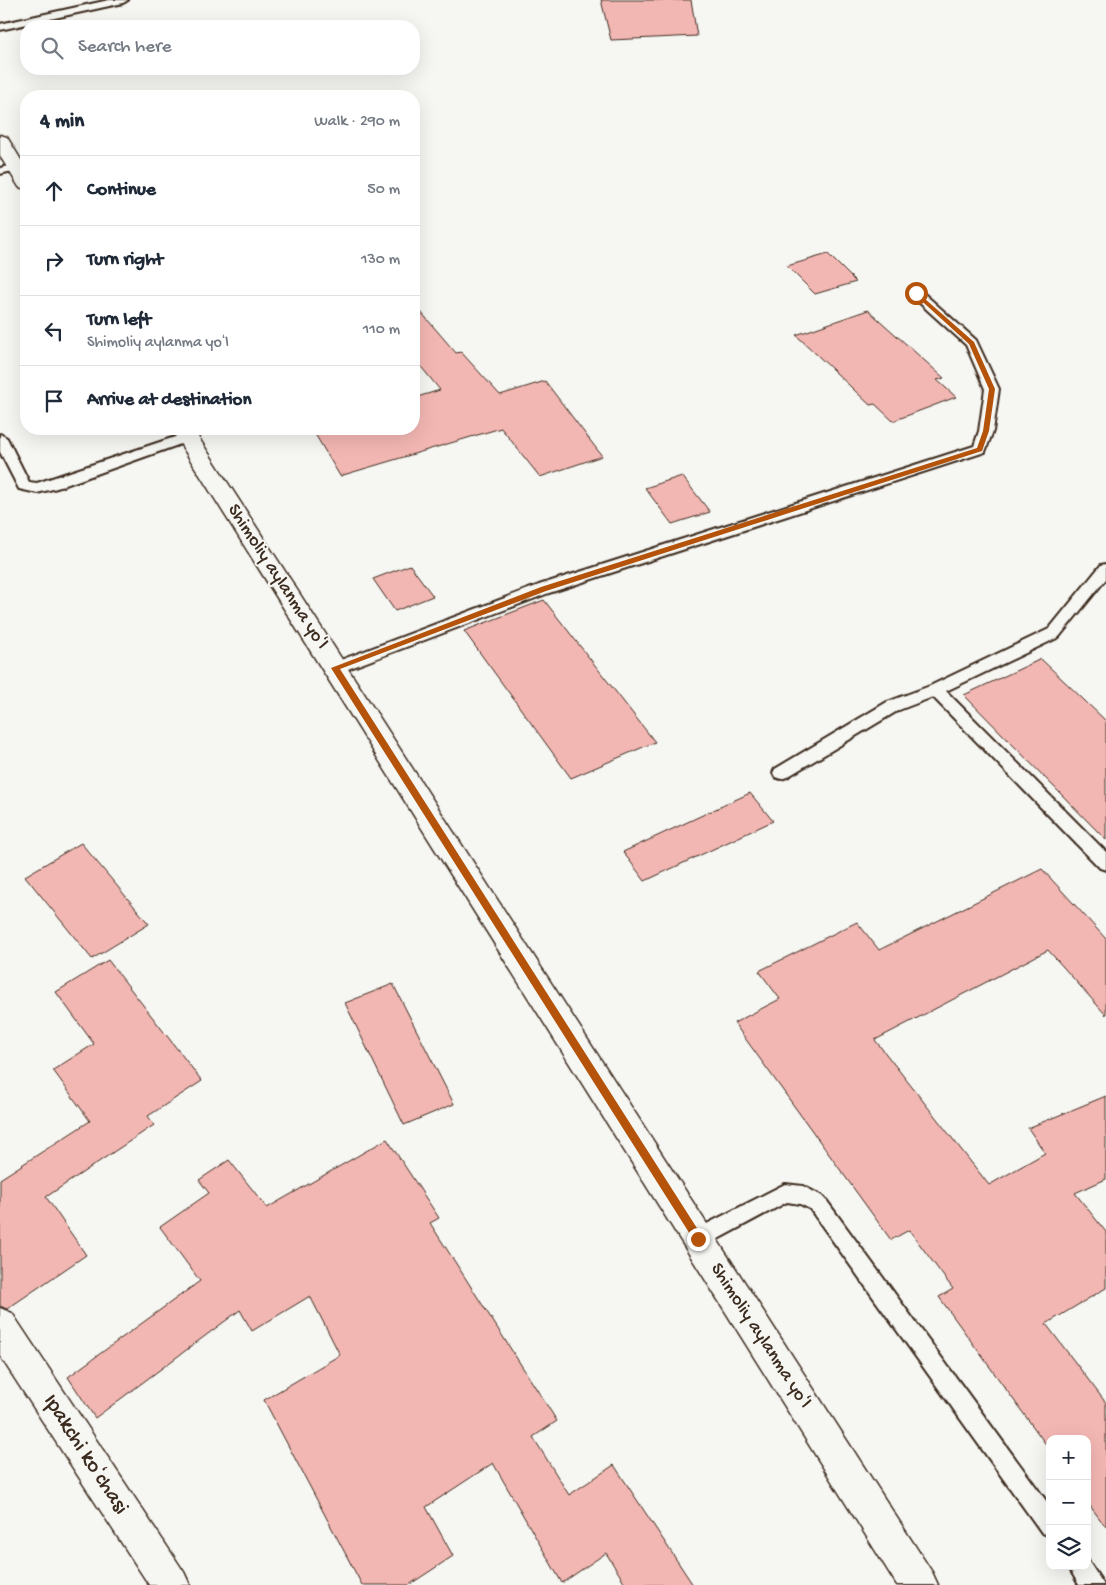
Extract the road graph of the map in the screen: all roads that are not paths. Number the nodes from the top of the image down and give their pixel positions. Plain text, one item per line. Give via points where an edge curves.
1 (123, 0) edge
2 (32, 20) edge
3 (20, 23) edge
4 (0, 27) edge
5 (0, 141) edge
6 (14, 174) edge
7 (916, 293) dead end
8 (179, 435) edge
9 (185, 435) edge
10 (0, 438) edge
11 (1106, 569) edge
12 (335, 668) junction
13 (935, 690) junction
14 (781, 773) dead end
15 (1106, 863) edge
16 (698, 1239) junction
17 (0, 1325) edge
18 (1046, 1519) edge
19 (1082, 1570) edge
20 (171, 1585) edge
21 (919, 1585) edge
22 (1093, 1585) edge

1 - 2 lane
3 - 4 lane
5 - 6 main road
7 - 12 lane via 972,343 992,389 980,449 544,589
8 - 10 lane via 37,488 24,486
9 - 12 main road, Shimoliy aylanma yoʻl
11 - 13 lane via 1054,633
12 - 16 main road, Shimoliy aylanma yoʻl
13 - 14 lane via 894,706
13 - 15 lane
16 - 18 lane via 785,1193 804,1195 817,1203
16 - 21 main road, Shimoliy aylanma yoʻl
17 - 20 main road, Ipakchi koʻchasi
19 - 22 lane

